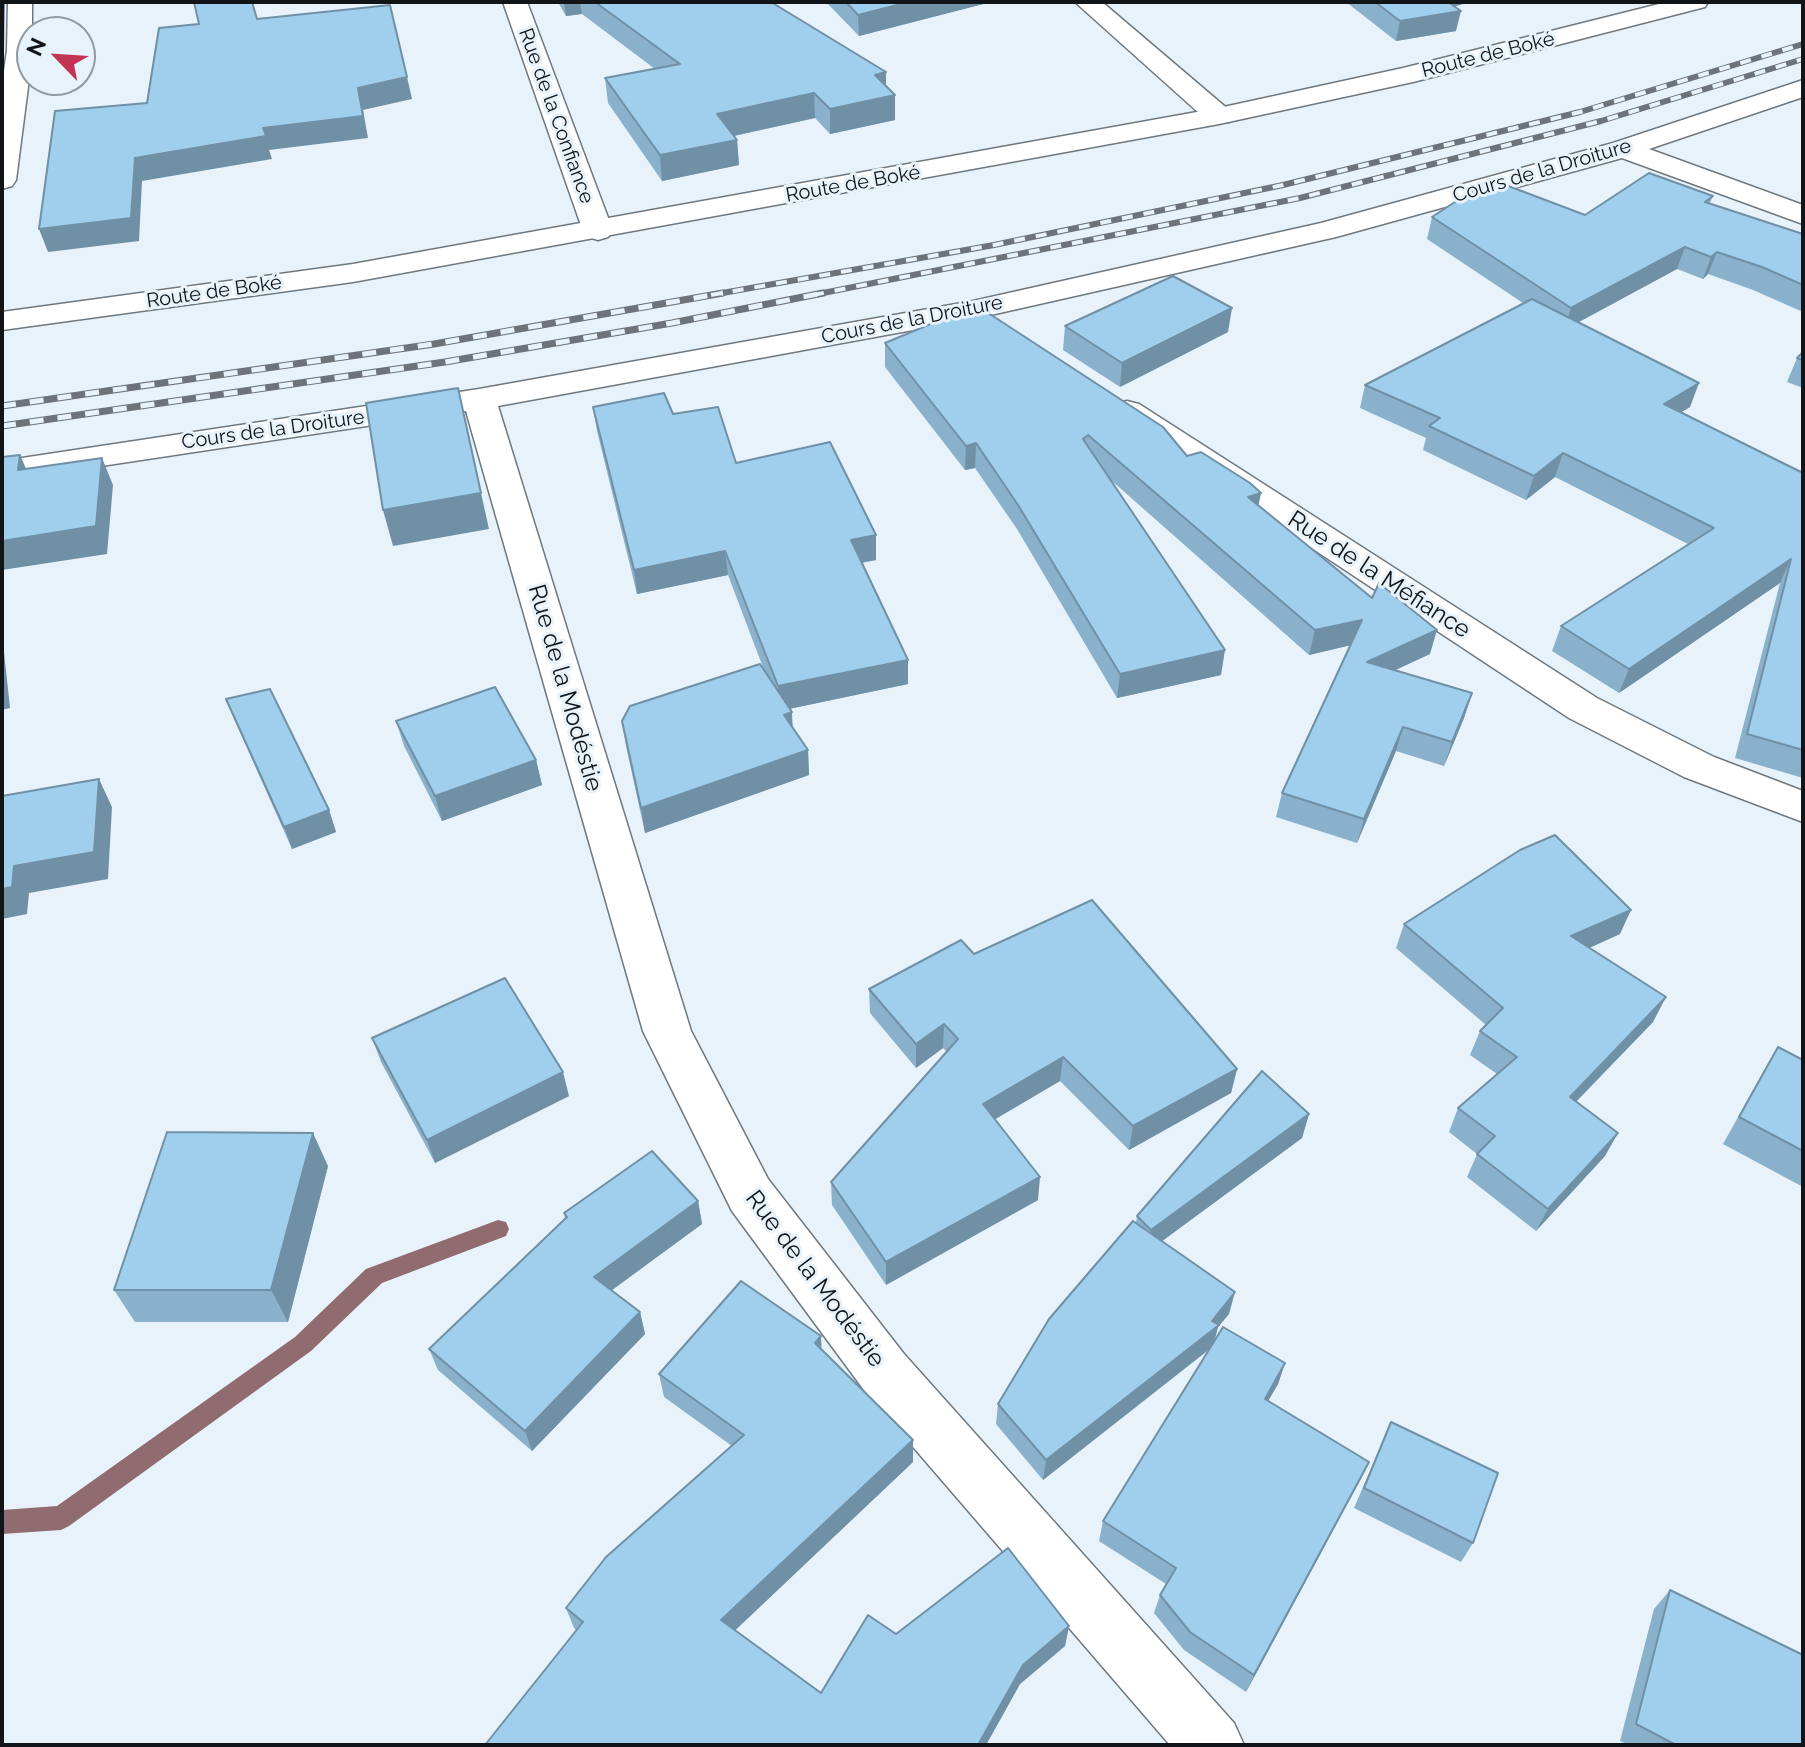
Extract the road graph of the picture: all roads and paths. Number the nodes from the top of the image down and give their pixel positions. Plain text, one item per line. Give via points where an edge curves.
1 (20, 2) edge
2 (515, 2) edge
3 (1087, 2) edge
4 (1696, 2) edge
5 (11, 51) edge
6 (1803, 88) edge
7 (1219, 116) junction
8 (1623, 149) junction
9 (2, 180) edge
10 (1803, 215) edge
11 (598, 231) junction
12 (973, 310) junction
13 (2, 321) edge
14 (1013, 336) edge
15 (1092, 388) edge
16 (479, 399) junction
17 (2, 471) edge
18 (1803, 807) edge
19 (1212, 1745) edge

1 - 5 street
2 - 11 street, Rue de la Confiance
3 - 7 street
4 - 7 street, Route de Boké via 1404,76
5 - 9 street
6 - 8 street, Cours de la Droiture
7 - 11 street, Route de Boké
8 - 10 street
8 - 12 street, Cours de la Droiture via 1326,231
11 - 13 street, Route de Boké via 353,273
12 - 14 street
12 - 16 street, Cours de la Droiture
15 - 18 street, Rue de la Méfiance via 1583,708 1699,767
16 - 17 street, Cours de la Droiture
16 - 19 street, Rue de la Modéstie via 667,1031 750,1195 884,1372

